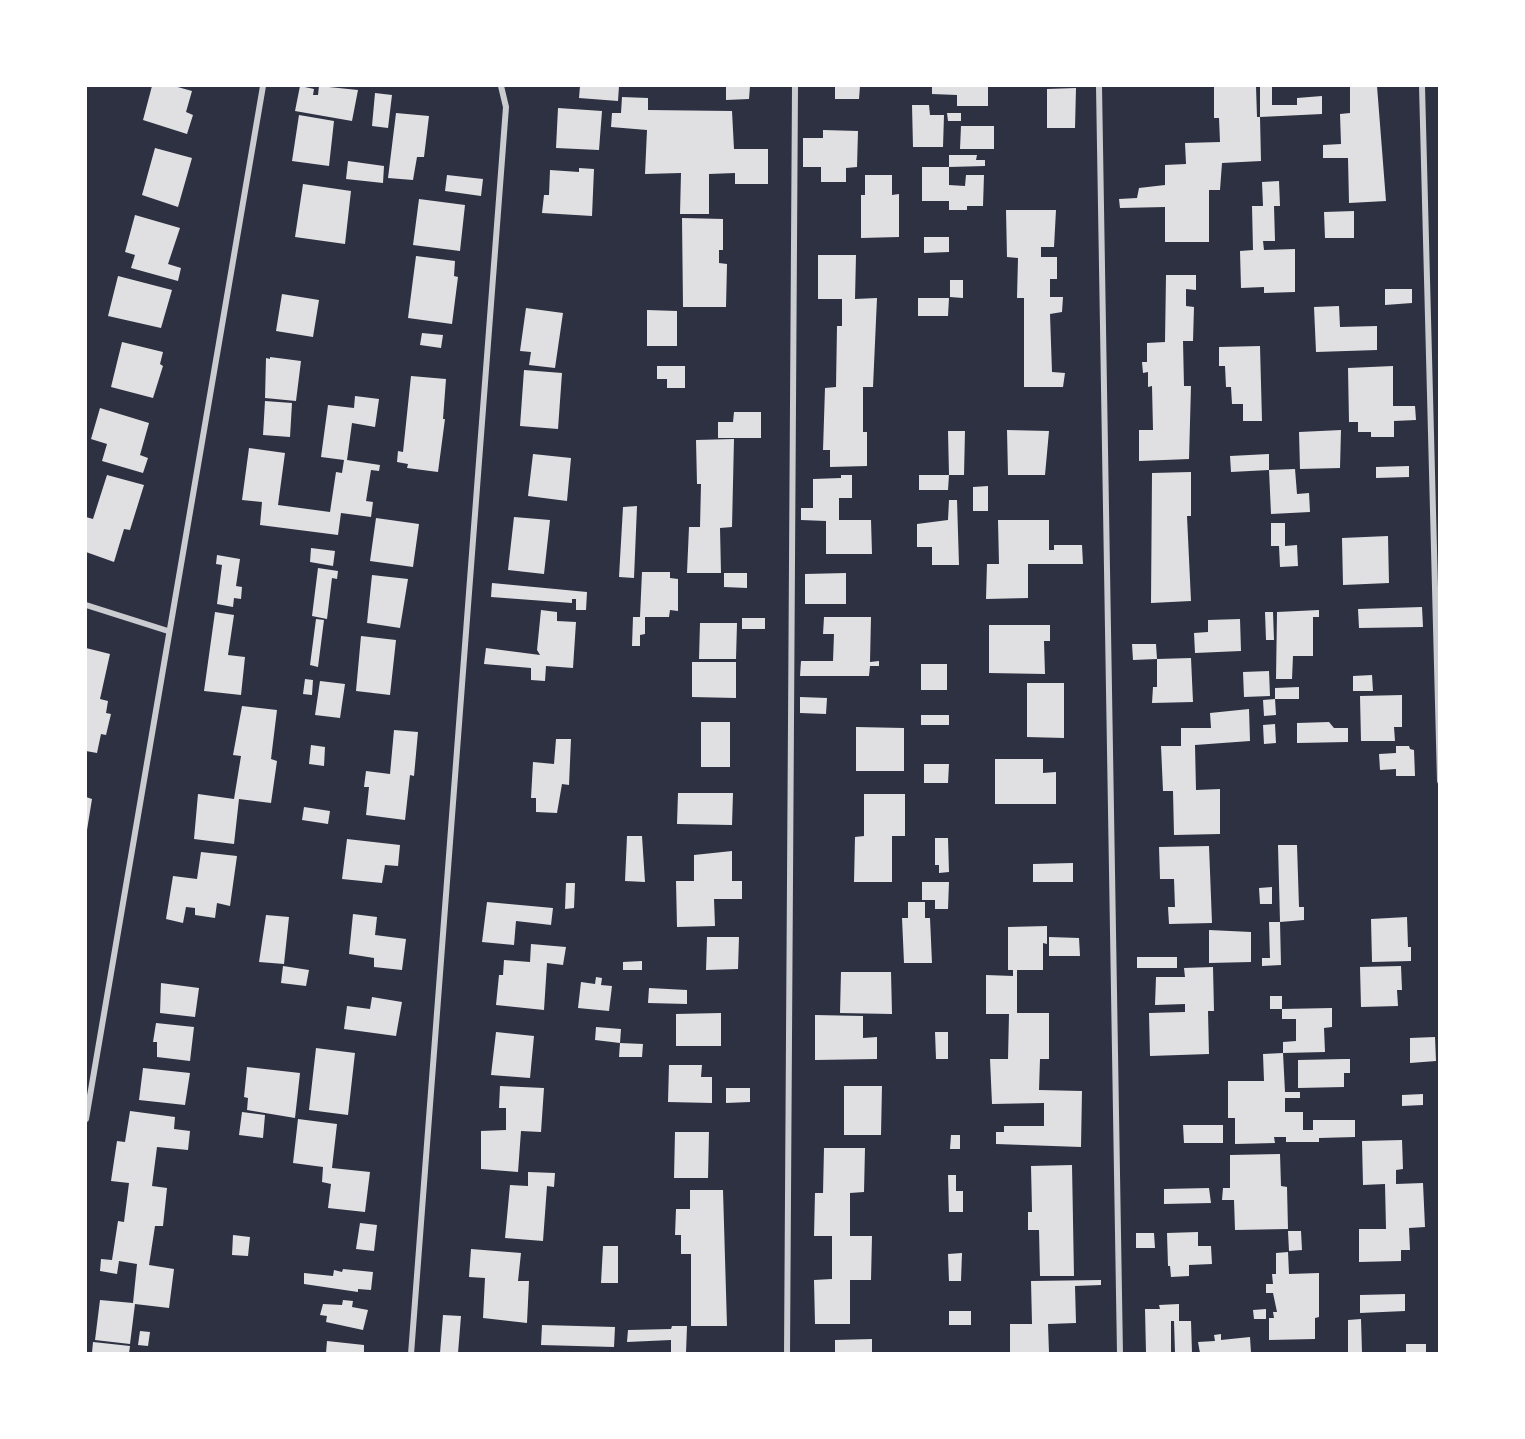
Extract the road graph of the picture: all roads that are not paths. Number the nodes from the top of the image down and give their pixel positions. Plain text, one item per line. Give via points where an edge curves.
1 (263, 86) edge
2 (501, 86) edge
3 (795, 86) edge
4 (1099, 86) edge
5 (1422, 86) edge
6 (86, 605) edge
7 (168, 631) junction
8 (1440, 781) edge
9 (86, 1119) edge
10 (411, 1353) edge
11 (787, 1353) edge
12 (1120, 1353) edge

1 - 7 street
2 - 10 street via 506,107
3 - 11 street
4 - 12 street
5 - 8 street
6 - 7 street
7 - 9 street

